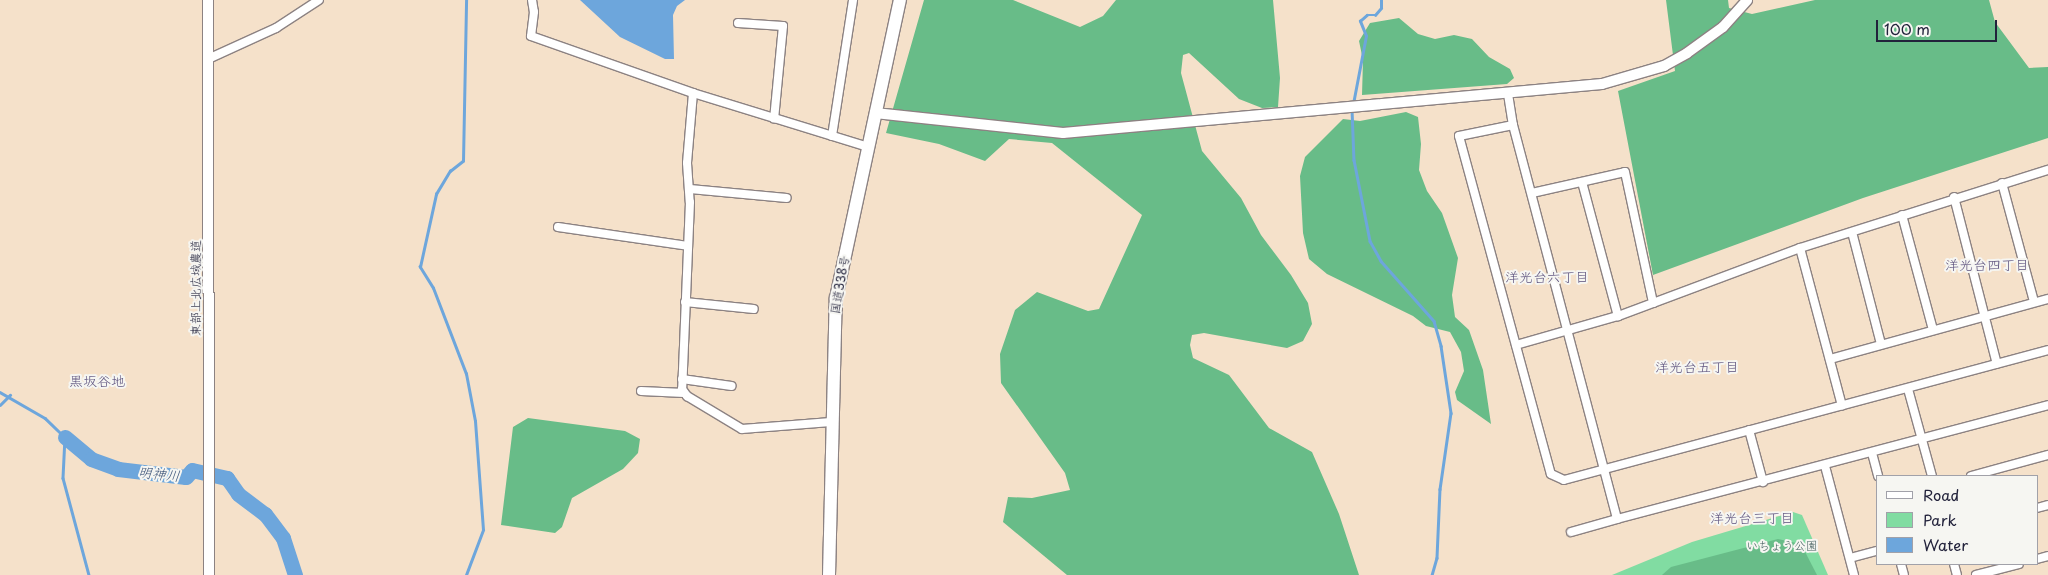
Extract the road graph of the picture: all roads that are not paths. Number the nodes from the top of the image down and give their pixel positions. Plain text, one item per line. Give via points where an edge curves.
1 (208, 0) edge
2 (319, 0) edge
3 (532, 0) edge
4 (853, 0) edge
5 (900, 0) edge
6 (1747, 0) edge
7 (738, 23) dead end
8 (208, 59) junction
9 (693, 93) junction
10 (1508, 94) junction
11 (875, 114) junction
12 (774, 119) junction
13 (1513, 125) junction
14 (832, 136) junction
15 (868, 147) junction
16 (2048, 170) edge
17 (1582, 182) junction
18 (2002, 183) junction
19 (690, 188) junction
20 (1532, 193) junction
21 (1954, 197) junction
22 (787, 198) dead end
23 (1902, 215) junction
24 (558, 227) dead end
25 (1852, 232) junction
26 (688, 246) junction
27 (1800, 248) junction
28 (2048, 299) edge
29 (685, 302) junction
30 (2034, 302) junction
31 (1653, 303) junction
32 (754, 309) dead end
33 (1985, 315) junction
34 (1618, 316) junction
35 (1933, 330) junction
36 (1567, 331) junction
37 (1881, 344) junction
38 (1516, 345) junction
39 (2048, 350) edge
40 (1830, 359) junction
41 (1998, 364) junction
42 (682, 379) junction
43 (732, 386) dead end
44 (1908, 389) junction
45 (641, 391) dead end
46 (684, 393) junction
47 (2048, 405) edge
48 (1842, 406) junction
49 (831, 422) junction
50 (1749, 430) junction
51 (1921, 440) junction
52 (1872, 453) junction
53 (2048, 455) edge
54 (1825, 466) junction
55 (1604, 469) junction
56 (1878, 475) edge
57 (1932, 475) edge
58 (1975, 475) edge
59 (1763, 482) junction
60 (1617, 519) junction
61 (1571, 532) dead end
62 (1876, 551) edge
63 (1850, 558) junction
64 (2015, 565) edge
65 (209, 575) edge
66 (829, 575) edge
67 (1854, 575) edge
68 (1976, 575) edge

1 - 8 street, 東部上北広域農道
2 - 8 street via 276,28
3 - 9 street via 531,36
4 - 14 street
5 - 11 highway, 国道338号
6 - 10 street via 1707,40 1664,66 1602,84
7 - 12 street via 783,26
8 - 65 street, 東部上北広域農道
9 - 12 street
9 - 19 street via 687,163
10 - 11 street via 1063,133
10 - 13 street
11 - 15 highway, 国道338号
12 - 14 street
13 - 20 street
13 - 38 street via 1460,136
14 - 15 street
15 - 49 highway, 国道338号 via 836,298
16 - 18 street
17 - 20 street
17 - 31 street via 1625,172
17 - 34 street
18 - 21 street
18 - 30 street
19 - 22 street
19 - 26 street
20 - 36 street
21 - 23 street
21 - 33 street
23 - 25 street
23 - 35 street
24 - 26 street
25 - 27 street
25 - 37 street
26 - 29 street
27 - 31 street
27 - 40 street
28 - 30 street
29 - 32 street
29 - 42 street
30 - 33 street
31 - 34 street
33 - 35 street
33 - 41 street
34 - 36 street
35 - 37 street
36 - 38 street
36 - 55 street
37 - 40 street
38 - 55 street via 1551,474 1564,480
39 - 41 street
40 - 48 street
41 - 44 street
42 - 43 street
42 - 46 street
44 - 48 street
44 - 51 street
45 - 46 street
46 - 49 street via 742,429
47 - 51 street
48 - 50 street
49 - 66 highway, 国道338号
50 - 55 street
50 - 59 street
51 - 52 street
51 - 57 street
52 - 54 street
52 - 56 street
53 - 58 street
54 - 59 street
54 - 63 street
55 - 60 street
59 - 60 street
60 - 61 street
62 - 63 street
63 - 67 street
64 - 68 street

